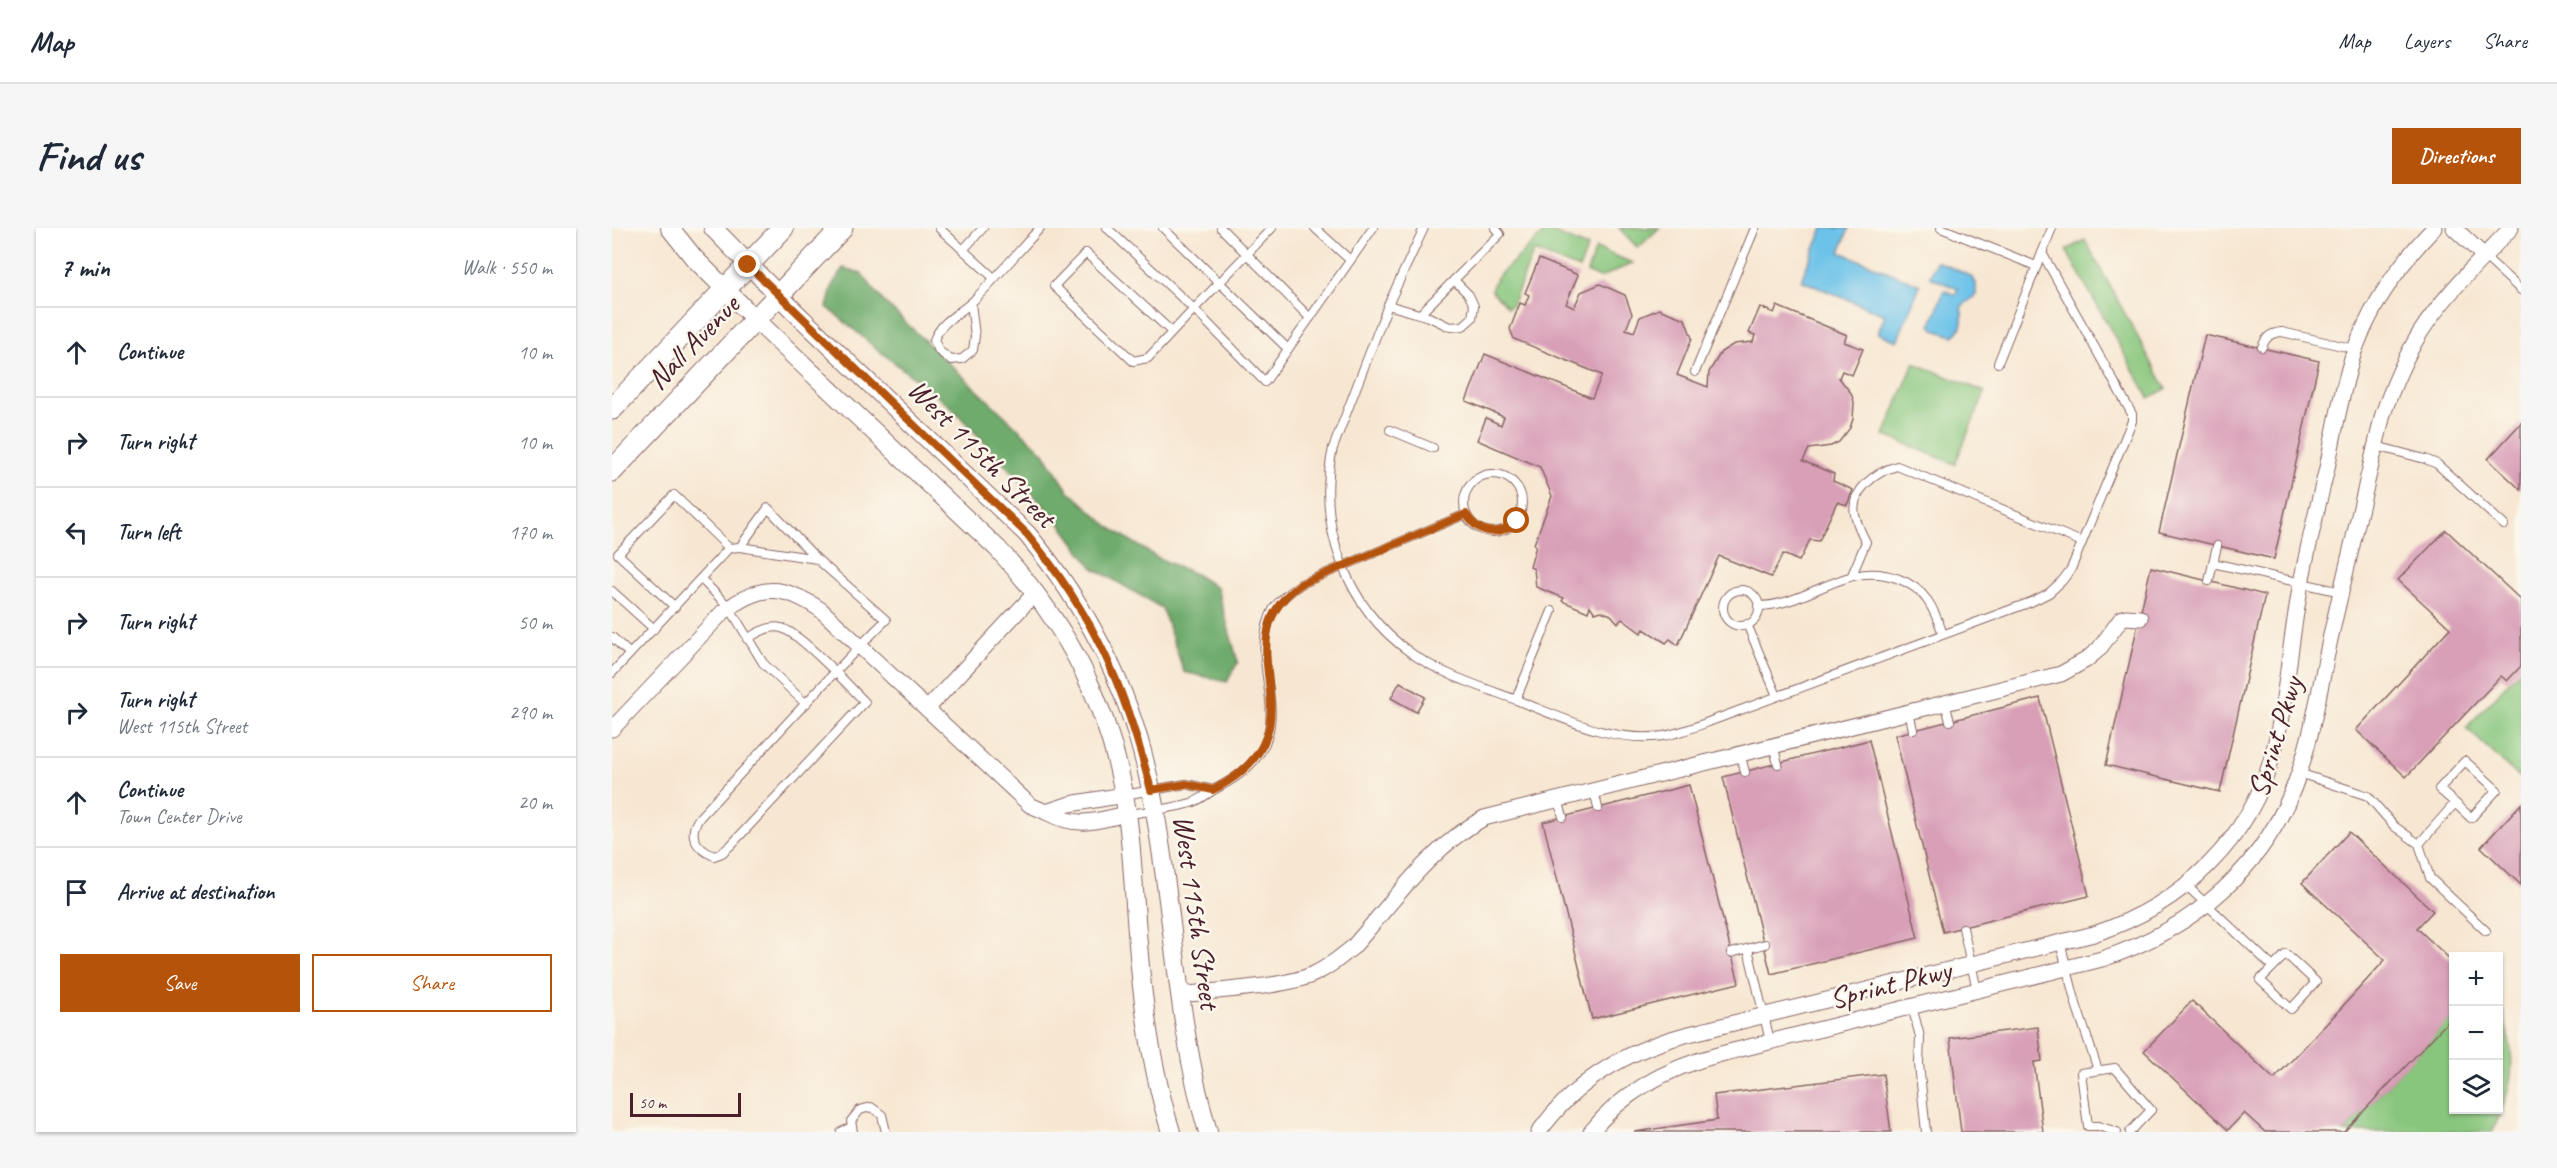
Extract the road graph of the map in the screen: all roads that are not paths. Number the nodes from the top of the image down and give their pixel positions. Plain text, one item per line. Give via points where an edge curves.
1 (670, 228) edge
2 (713, 228) edge
3 (783, 228) edge
4 (842, 228) edge
5 (939, 228) edge
6 (983, 228) edge
7 (1041, 228) edge
8 (1107, 228) edge
9 (1163, 228) edge
10 (1221, 228) edge
11 (1272, 228) edge
12 (1315, 228) edge
13 (1372, 228) edge
14 (1424, 228) edge
15 (1755, 228) edge
16 (1941, 228) edge
17 (2052, 228) edge
18 (2434, 228) edge
19 (2454, 228) edge
20 (2511, 228) edge
21 (1500, 230) edge
22 (963, 250) junction
23 (1248, 253) junction
24 (2042, 253) junction
25 (2484, 256) junction
26 (1350, 260) junction
27 (748, 265) junction
28 (2036, 266) junction
29 (994, 278) junction
30 (1454, 280) junction
31 (1220, 281) junction
32 (725, 289) junction
33 (2521, 290) edge
34 (779, 296) junction
35 (971, 303) junction
36 (1388, 305) junction
37 (1194, 309) junction
38 (1420, 314) junction
39 (1310, 318) junction
40 (756, 320) junction
41 (1172, 332) junction
42 (2262, 347) dead end
43 (1288, 349) junction
44 (2355, 349) junction
45 (1998, 363) dead end
46 (1695, 372) dead end
47 (612, 409) edge
48 (1390, 430) dead end
49 (2376, 446) junction
50 (1433, 448) dead end
51 (612, 471) edge
52 (1466, 514) junction
53 (2504, 525) dead end
54 (2082, 542) junction
55 (2217, 546) dead end
56 (740, 547) junction
57 (729, 548) junction
58 (817, 559) junction
59 (2213, 564) junction
60 (1342, 566) junction
61 (1852, 575) junction
62 (701, 579) junction
63 (2209, 581) dead end
64 (2301, 583) junction
65 (612, 591) edge
66 (1036, 592) junction
67 (2341, 592) junction
68 (1758, 606) junction
69 (675, 607) junction
70 (729, 607) junction
71 (1552, 611) dead end
72 (2140, 618) dead end
73 (1747, 624) junction
74 (654, 629) junction
75 (1942, 634) junction
76 (612, 637) edge
77 (747, 639) junction
78 (860, 646) junction
79 (630, 654) junction
80 (612, 673) edge
81 (835, 673) junction
82 (1777, 696) junction
83 (1516, 699) junction
84 (1945, 703) junction
85 (806, 704) junction
86 (927, 709) junction
87 (1909, 712) junction
88 (1950, 721) dead end
89 (612, 728) edge
90 (1913, 730) dead end
91 (1773, 745) junction
92 (1740, 753) junction
93 (1778, 764) dead end
94 (1745, 772) dead end
95 (2299, 773) junction
96 (1151, 790) junction
97 (1213, 790) junction
98 (1594, 790) junction
99 (1124, 795) junction
100 (1558, 799) junction
101 (2455, 803) junction
102 (1598, 808) dead end
103 (1154, 809) junction
104 (1046, 812) junction
105 (1127, 814) junction
106 (1563, 817) dead end
107 (2418, 844) junction
108 (2187, 886) junction
109 (2208, 905) junction
110 (1963, 928) dead end
111 (2486, 931) dead end
112 (2060, 942) junction
113 (1765, 944) dead end
114 (1748, 949) junction
115 (1731, 953) dead end
116 (1971, 964) junction
117 (2273, 967) junction
118 (2067, 968) junction
119 (1977, 990) junction
120 (1180, 995) junction
121 (1912, 1006) junction
122 (1764, 1016) junction
123 (1770, 1041) junction
124 (2098, 1070) junction
125 (853, 1130) edge
126 (841, 1132) edge
127 (886, 1132) edge
128 (1172, 1132) edge
129 (1208, 1132) edge
130 (1539, 1132) edge
131 (1591, 1132) edge
132 (1926, 1132) edge
133 (2117, 1132) edge
134 (2130, 1132) edge

1 - 32 street, West 115th Street
2 - 27 street, West 115th Street
3 - 27 main road, Nall Avenue
4 - 34 main road, Nall Avenue
5 - 22 lane
6 - 22 lane
7 - 29 lane
8 - 37 lane
9 - 31 lane
10 - 23 lane
11 - 23 lane
12 - 26 lane
13 - 26 lane
14 - 36 lane
15 - 46 lane
16 - 28 lane
17 - 24 lane
18 - 44 street, Sprint Pkwy via 2388,283
19 - 25 street
20 - 25 street, Sprint Pkwy
21 - 30 lane
22 - 29 lane
23 - 31 lane
23 - 39 lane
24 - 28 lane
24 - 54 lane via 2132,414
25 - 33 lane
25 - 49 street, Sprint Pkwy via 2437,309 2407,355 2383,414
26 - 39 lane
27 - 32 main road, Nall Avenue
27 - 34 street, West 115th Street
28 - 45 lane
29 - 35 lane
30 - 38 lane
30 - 38 lane via 1473,300 1474,312 1469,322 1450,327
31 - 37 lane
31 - 43 lane
32 - 40 street, West 115th Street
32 - 47 main road, Nall Avenue
34 - 40 main road, Nall Avenue
34 - 96 street, West 115th Street via 1027,534 1057,571 1109,660 1131,714
35 - 35 lane via 974,350 951,360 939,351 934,340 949,318
36 - 38 lane
36 - 60 lane via 1328,467 1329,519
37 - 41 lane
37 - 43 lane via 1265,382
39 - 43 lane
40 - 51 main road, Nall Avenue
40 - 66 street, West 115th Street via 997,548
41 - 41 lane via 1148,358 1133,361 1054,286 1086,253
42 - 44 lane via 2273,333 2282,332
44 - 64 street, Sprint Pkwy
48 - 50 lane
49 - 53 lane via 2437,464
49 - 67 street, Sprint Pkwy
52 - 52 lane via 1480,529 1500,532 1517,521 1522,512 1521,492 1500,474 1482,475 1468,487
52 - 60 lane
54 - 61 lane via 1897,466 1871,478 1856,501 1855,514 1866,542
54 - 75 lane via 2071,569 2049,593
55 - 59 lane
56 - 57 lane
56 - 58 lane
56 - 58 lane via 768,508
57 - 62 lane
57 - 69 lane via 674,495 618,554
58 - 78 lane via 886,620
59 - 63 lane
59 - 64 lane
60 - 83 lane via 1376,622 1412,654
60 - 97 lane via 1301,584 1275,607 1265,640 1272,702 1266,739 1245,769
61 - 68 lane via 1780,604
61 - 75 lane via 1878,572 1916,588 1934,609
62 - 69 lane
62 - 70 lane
64 - 67 lane
64 - 108 street, Sprint Pkwy via 2278,732 2269,766 2241,826
65 - 74 lane
66 - 86 street
66 - 99 street, West 115th Street via 1072,648 1094,695
67 - 95 street, Sprint Pkwy
68 - 73 lane via 1754,620
68 - 73 lane via 1756,598 1746,590 1725,598 1722,609 1727,620
69 - 74 lane
70 - 77 lane
70 - 78 street via 766,591 785,590 802,596 821,610
70 - 89 street
71 - 83 lane
72 - 84 street via 2121,619 2099,649 2061,674
73 - 82 lane
74 - 79 lane
75 - 82 lane
76 - 79 lane
77 - 81 lane via 781,627
77 - 85 lane via 763,663
78 - 81 lane
78 - 86 street
79 - 80 lane
81 - 85 lane
81 - 85 lane via 865,702 731,845 714,856 705,853 692,835 694,824
82 - 83 lane via 1681,732 1651,737 1606,733
84 - 87 street
84 - 88 lane
86 - 104 street via 1030,805
87 - 90 lane
87 - 91 street
91 - 92 street
91 - 93 lane
92 - 94 lane
92 - 98 street
95 - 107 lane via 2368,796 2394,826
95 - 109 street, Sprint Pkwy via 2281,816 2261,848
96 - 97 lane via 1186,784
96 - 99 lane
96 - 103 street, West 115th Street
97 - 103 lane via 1190,803
98 - 100 street
98 - 102 lane
99 - 104 street
99 - 105 street, West 115th Street
100 - 106 lane
100 - 120 street via 1493,815 1462,830 1443,845 1353,947 1313,975
101 - 101 lane via 2471,818 2497,790 2465,761 2439,789
101 - 107 lane
103 - 105 lane
103 - 120 street, West 115th Street
104 - 105 street via 1079,824
105 - 128 street, West 115th Street via 1145,1009 1162,1102
107 - 111 lane via 2430,878
108 - 109 lane
108 - 112 street, Sprint Pkwy via 2134,919
109 - 117 lane
109 - 118 street, Sprint Pkwy via 2144,944
110 - 116 lane
112 - 116 street, Sprint Pkwy
112 - 118 lane
113 - 114 lane
114 - 115 lane
114 - 122 lane
116 - 119 lane
116 - 122 street, Sprint Pkwy
117 - 117 lane via 2260,980 2291,1009 2316,982 2286,954
118 - 119 street, Sprint Pkwy
118 - 124 lane
119 - 121 street, Sprint Pkwy
120 - 129 street, West 115th Street via 1189,1055
121 - 123 street, Sprint Pkwy
121 - 132 lane via 1920,1037
122 - 123 lane
122 - 130 street, Sprint Pkwy via 1661,1042 1618,1060 1580,1087
123 - 131 street, Sprint Pkwy via 1697,1060 1656,1077 1624,1098
124 - 133 lane via 2081,1072 2088,1126
124 - 134 lane via 2115,1068 2151,1110
125 - 126 lane
125 - 127 lane via 851,1121 860,1110 871,1107 882,1115

